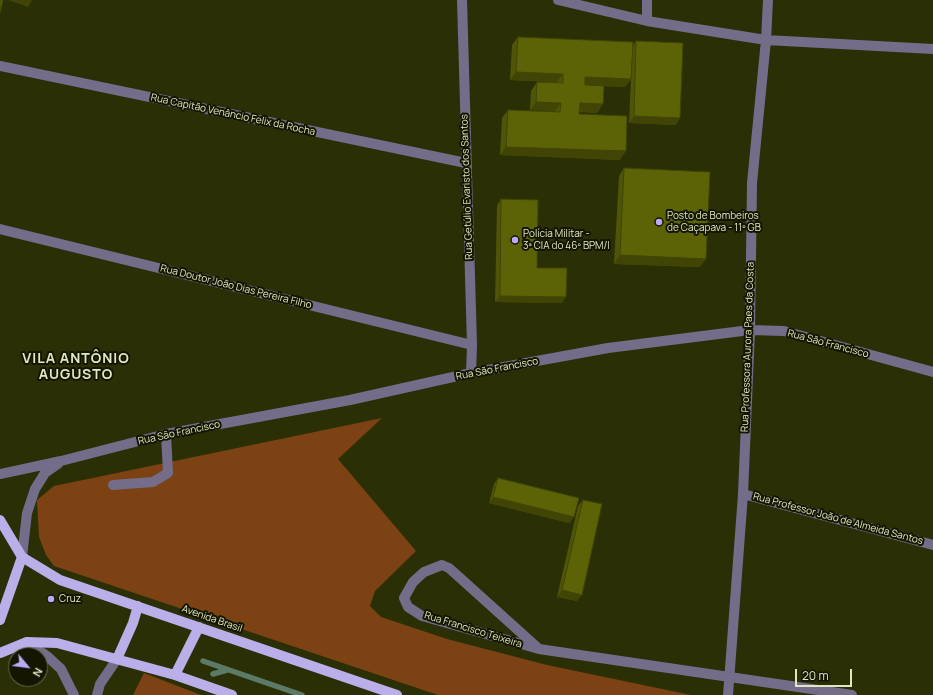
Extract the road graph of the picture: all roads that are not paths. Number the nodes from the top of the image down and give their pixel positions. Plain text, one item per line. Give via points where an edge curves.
1 (462, 0) edge
2 (558, 0) edge
3 (647, 0) edge
4 (768, 0) edge
5 (647, 21) junction
6 (766, 40) junction
7 (933, 49) edge
8 (0, 66) edge
9 (466, 163) junction
10 (0, 229) edge
11 (750, 330) junction
12 (472, 345) junction
13 (933, 372) edge
14 (472, 373) junction
15 (166, 434) junction
16 (61, 461) junction
17 (0, 474) edge
18 (113, 485) dead end
19 (743, 494) junction
20 (0, 520) edge
21 (933, 545) edge
22 (22, 557) junction
23 (138, 606) junction
24 (0, 620) edge
25 (200, 627) junction
26 (27, 642) junction
27 (539, 649) junction
28 (0, 653) edge
29 (117, 659) junction
30 (175, 675) junction
31 (730, 678) junction
32 (74, 695) edge
33 (97, 695) edge
34 (232, 695) edge
35 (397, 695) edge
36 (728, 695) edge
37 (852, 695) edge

1 - 9 street, Rua Getúlio Evaristo dos Santos
2 - 5 street
3 - 5 street
4 - 6 street, Rua Professora Aurora Paes da Costa
5 - 6 street
6 - 7 street
6 - 11 street, Rua Professora Aurora Paes da Costa via 752,183
8 - 9 street, Rua Capitão Venâncio Felix da Rocha
9 - 12 street, Rua Getúlio Evaristo dos Santos
10 - 12 street, Rua Doutor João Dias Pereira Filho
11 - 13 street, Rua São Francisco via 784,332
11 - 14 street, Rua São Francisco via 608,348
11 - 19 street, Rua Professora Aurora Paes da Costa
12 - 14 street, Rua Getúlio Evaristo dos Santos
14 - 15 street, Rua São Francisco via 350,400
15 - 16 street, Rua São Francisco
15 - 18 street via 168,473 153,482
16 - 17 street, Rua São Francisco
16 - 22 street, Rua São Francisco via 45,473 35,489 27,513
19 - 21 street, Rua Professor João de Almeida Santos
19 - 31 street, Rua Professora Aurora Paes da Costa
20 - 22 main road
22 - 23 main road, Avenida Brasil via 60,580
22 - 24 main road
23 - 25 main road, Avenida Brasil
23 - 29 main road
25 - 30 main road
25 - 35 main road, Avenida Brasil
26 - 28 main road
26 - 29 main road via 57,643
26 - 32 street via 61,668
27 - 27 street, Rua Francisco Teixeira via 442,564 424,572 413,582 404,598 408,607 422,616
27 - 31 street, Rua Francisco Teixeira
29 - 30 main road
29 - 33 street via 100,684
30 - 34 main road
31 - 36 street, Rua Professora Aurora Paes da Costa
31 - 37 street, Rua Francisco Teixeira

